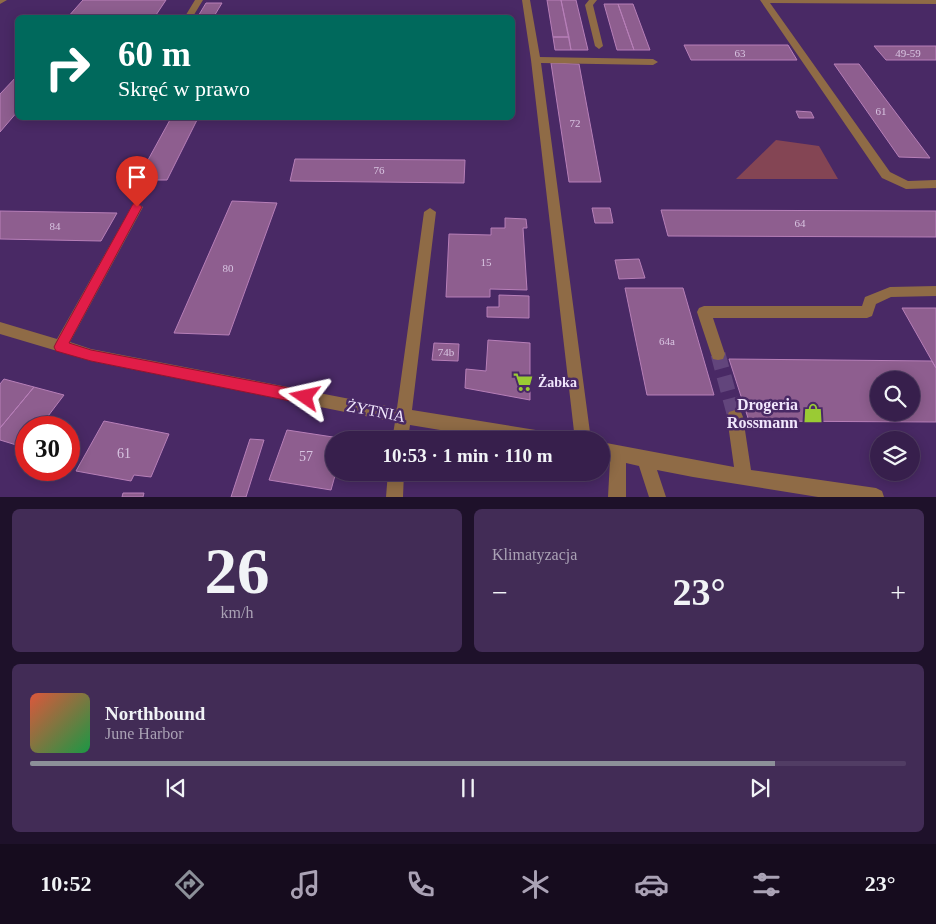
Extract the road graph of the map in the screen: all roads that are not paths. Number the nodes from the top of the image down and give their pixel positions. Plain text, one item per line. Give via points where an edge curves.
1 (199, 0) edge
2 (526, 0) edge
3 (593, 0) edge
4 (764, 1) edge
5 (936, 2) edge
6 (190, 15) edge
7 (599, 46) dead end
8 (536, 60) junction
9 (653, 62) dead end
10 (936, 184) edge
11 (137, 207) dead end
12 (430, 212) dead end
13 (936, 291) edge
14 (0, 328) edge
15 (60, 347) junction
16 (718, 354) tunnel mouth
17 (402, 416) junction
18 (735, 416) tunnel mouth
19 (401, 431) edge
20 (493, 431) edge
21 (582, 431) edge
22 (610, 452) edge
23 (618, 454) junction
24 (645, 458) junction
25 (744, 476) junction
26 (395, 481) edge
27 (394, 496) edge
28 (617, 496) edge
29 (658, 496) edge
30 (876, 496) edge

1 - 6 street
2 - 8 street
3 - 7 street via 589,5
4 - 5 street
4 - 10 street via 886,175 906,185
8 - 9 street
8 - 21 street
11 - 15 street
12 - 17 street
13 - 16 street via 890,292 870,301 867,312 704,312
14 - 15 street, ŻYTNIA
15 - 17 street, ŻYTNIA
17 - 19 street
17 - 20 street, ŻYTNIA
18 - 25 street
22 - 23 street
23 - 24 street
23 - 28 street
24 - 25 street
24 - 29 street
25 - 30 street
26 - 27 street

